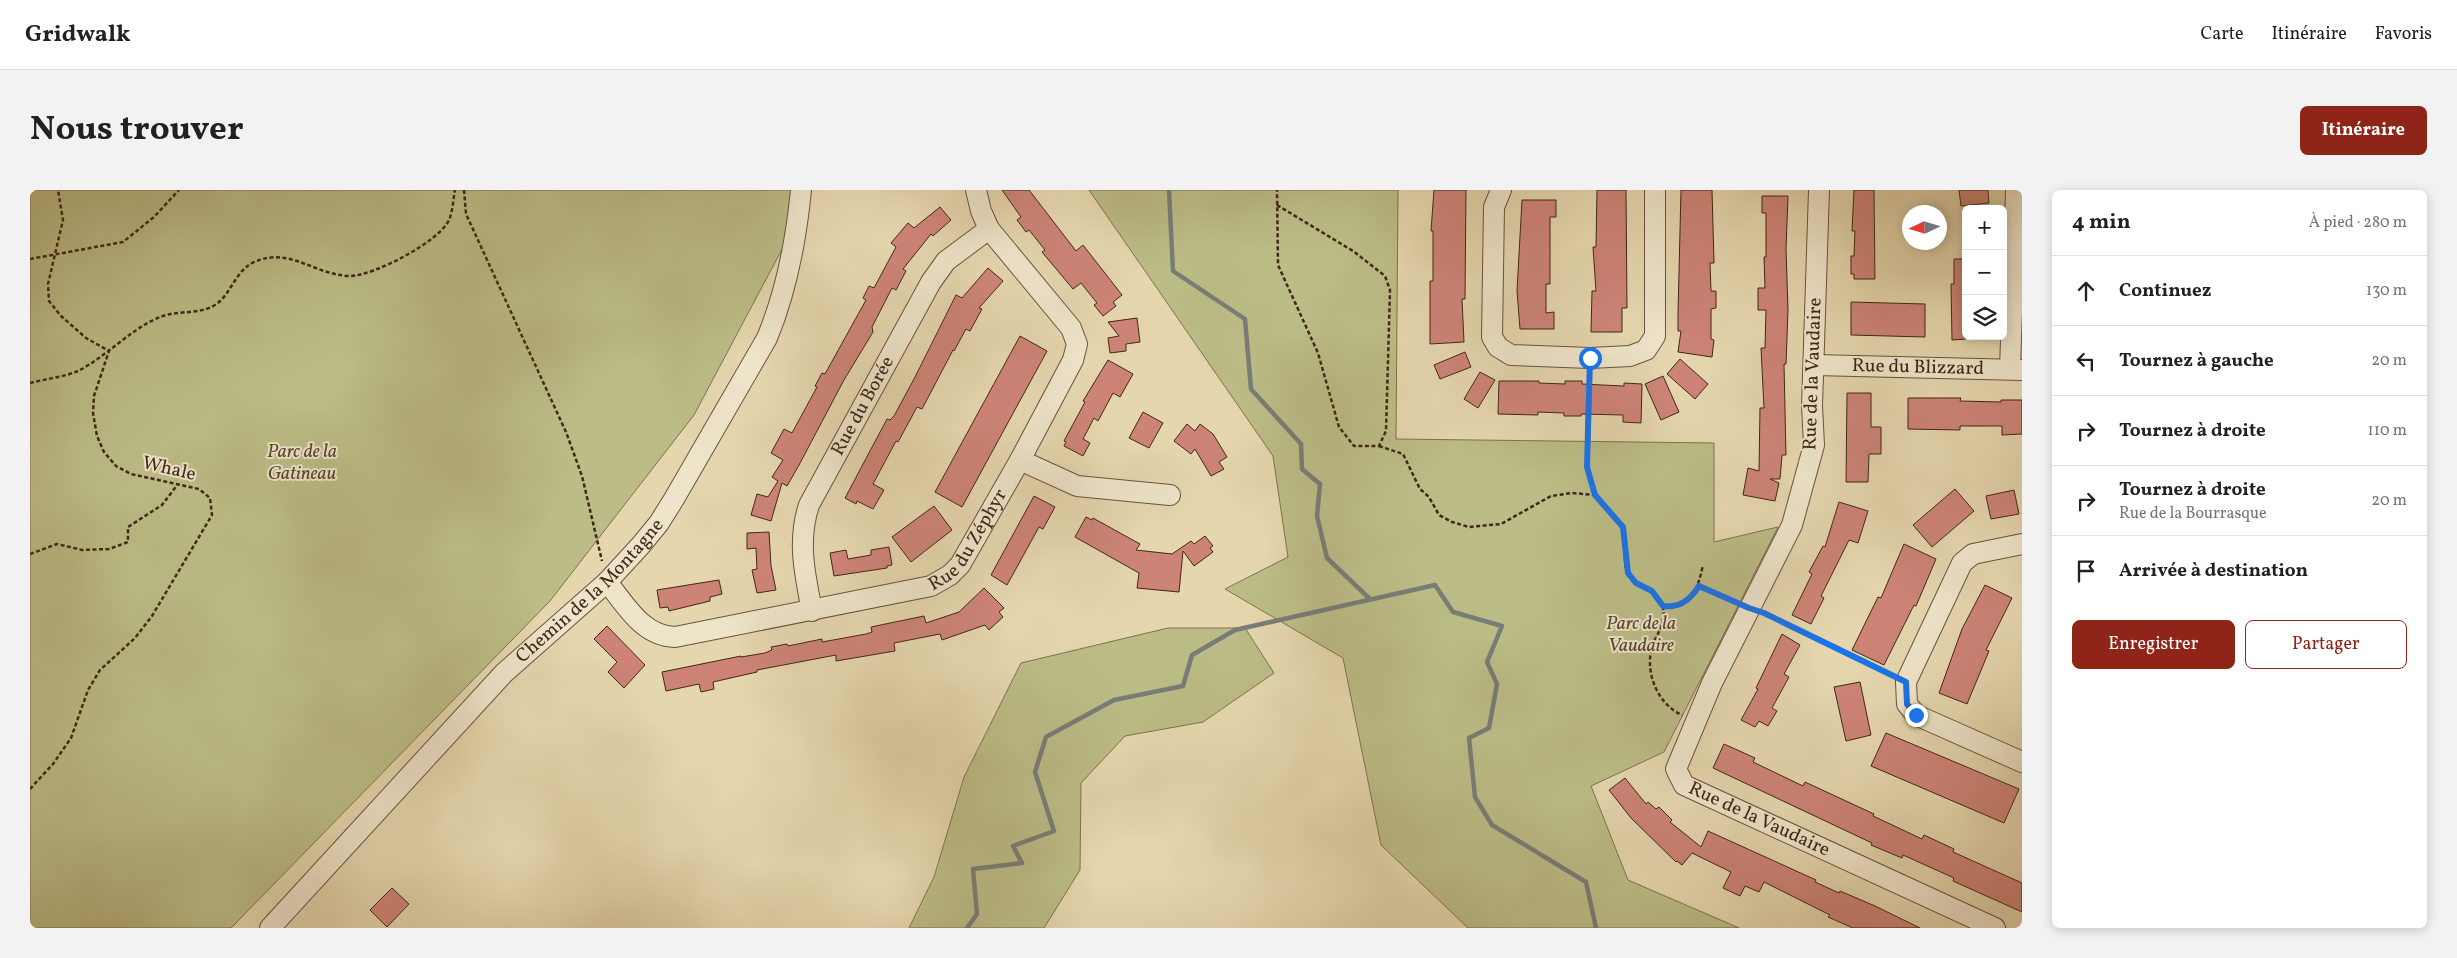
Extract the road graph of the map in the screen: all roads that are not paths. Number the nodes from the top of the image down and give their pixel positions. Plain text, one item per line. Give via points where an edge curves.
1 (801, 190) edge
2 (976, 190) edge
3 (1501, 190) edge
4 (1654, 190) edge
5 (1819, 190) edge
6 (2018, 201) edge
7 (989, 229) junction
8 (1814, 366) junction
9 (2016, 370) edge
10 (1020, 460) junction
11 (1170, 496) dead end
12 (2022, 544) edge
13 (607, 582) junction
14 (812, 611) junction
15 (2022, 762) edge
16 (270, 928) edge
17 (1994, 928) edge

1 - 13 street, Chemin de la Montagne via 788,272 777,313 758,356 659,523
2 - 7 street, Rue du Zéphyr
3 - 4 street via 1494,207 1492,337 1498,347 1511,355 1590,358 1630,356 1646,350 1655,336
5 - 8 street, Rue de la Vaudaire
6 - 9 street
7 - 10 street, Rue du Zéphyr via 1071,328 1077,344 1073,360
7 - 14 street, Rue du Borée via 946,261 930,282 809,505 801,546
8 - 9 street, Rue du Blizzard
8 - 17 street, Rue de la Vaudaire via 1814,445 1792,525 1694,722 1676,769 1684,785
10 - 11 street via 1077,486
10 - 14 street, Rue du Zéphyr via 960,565 950,575 932,586
12 - 15 street via 1973,554 1962,562 1906,682 1907,704 1916,715
13 - 14 street, Rue du Zéphyr via 643,625 665,637
13 - 16 street, Chemin de la Montagne via 504,673

